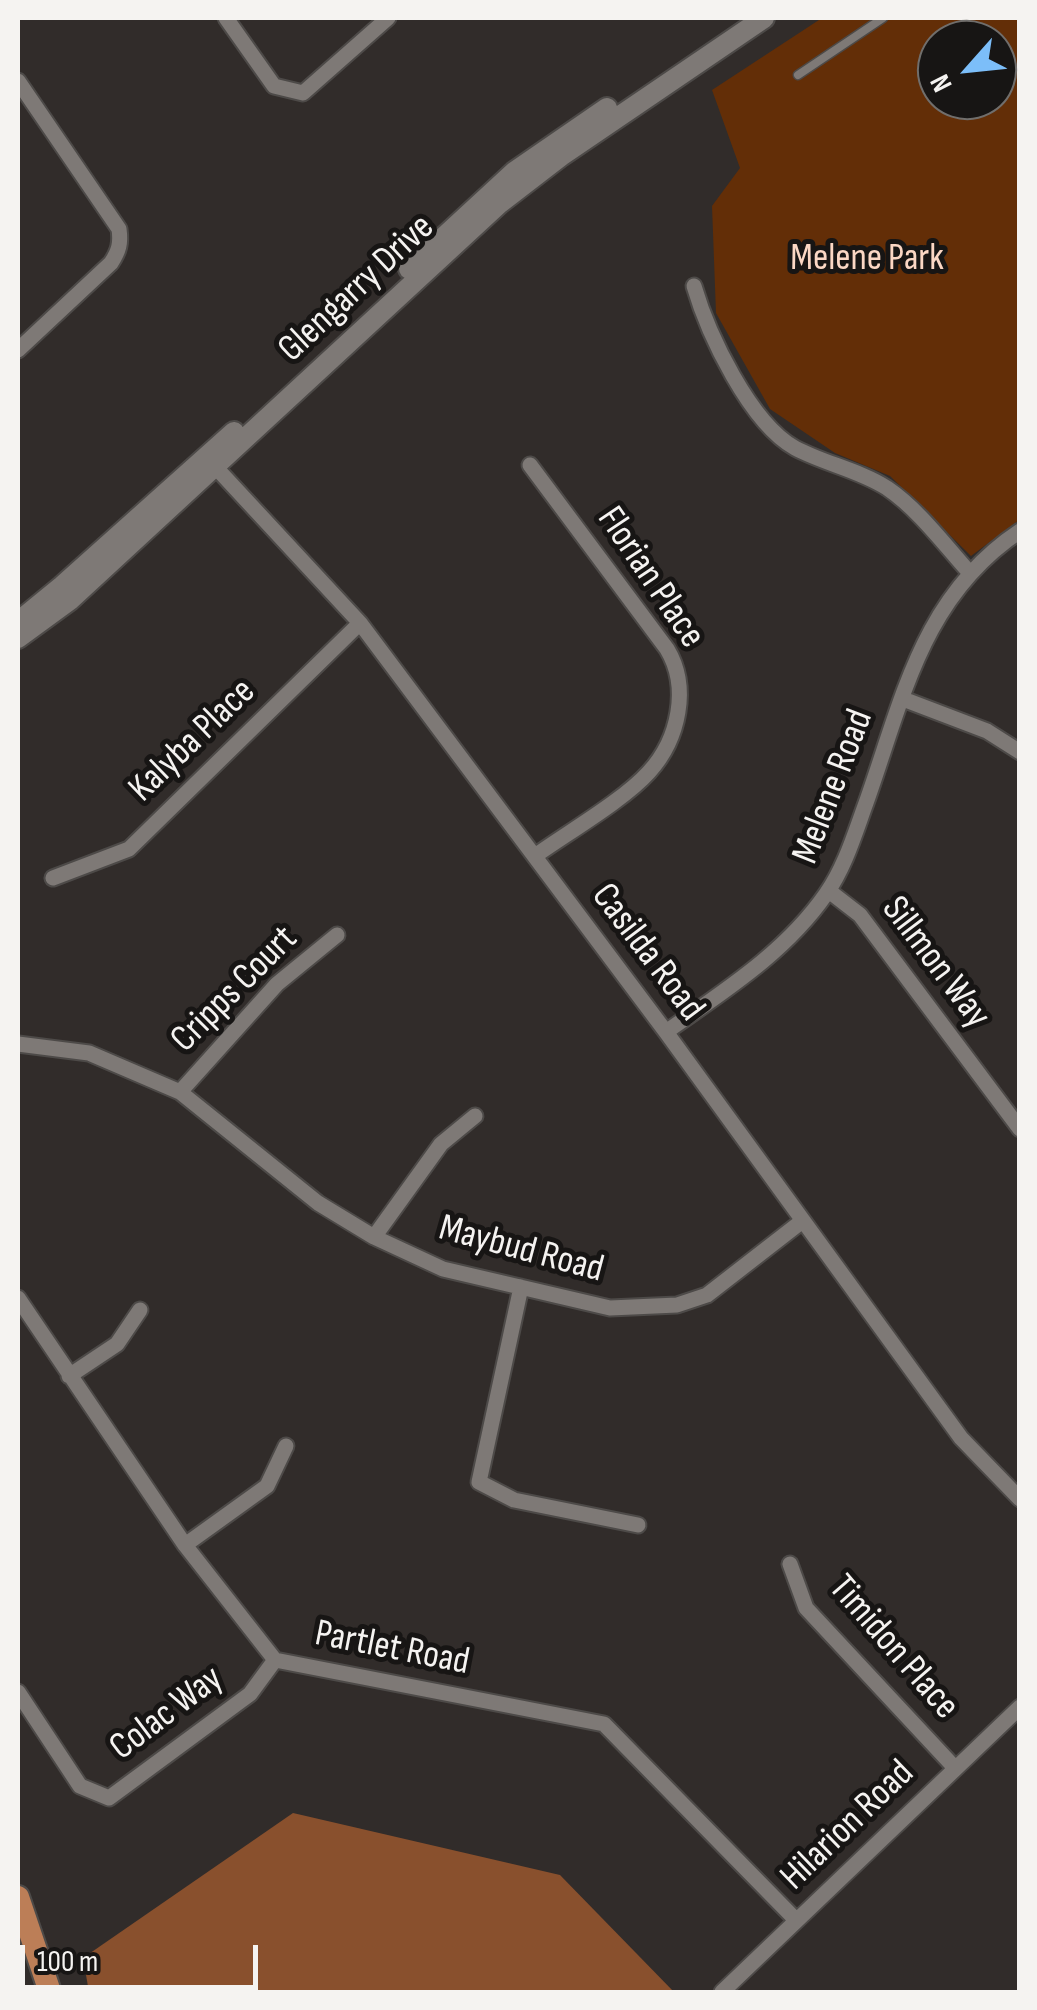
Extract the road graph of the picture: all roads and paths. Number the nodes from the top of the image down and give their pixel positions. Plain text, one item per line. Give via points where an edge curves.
1 (226, 18) edge
2 (388, 18) edge
3 (764, 18) edge
4 (882, 18) edge
5 (738, 22) edge
6 (798, 74) dead end
7 (18, 81) edge
8 (694, 286) dead end
9 (18, 350) edge
10 (211, 462) junction
11 (530, 465) dead end
12 (1020, 531) edge
13 (969, 572) junction
14 (18, 622) edge
15 (360, 623) junction
16 (18, 638) edge
17 (903, 699) junction
18 (1020, 752) edge
19 (535, 856) junction
20 (53, 878) dead end
21 (828, 891) junction
22 (337, 935) dead end
23 (666, 1032) junction
24 (18, 1044) edge
25 (180, 1092) junction
26 (476, 1116) dead end
27 (1020, 1130) edge
28 (801, 1222) junction
29 (374, 1237) junction
30 (521, 1288) junction
31 (18, 1298) edge
32 (140, 1310) dead end
33 (69, 1376) junction
34 (286, 1446) dead end
35 (1020, 1500) edge
36 (638, 1525) dead end
37 (185, 1545) junction
38 (790, 1564) dead end
39 (274, 1660) junction
40 (18, 1692) edge
41 (1020, 1708) edge
42 (956, 1768) junction
43 (18, 1897) edge
44 (796, 1920) junction
45 (50, 1992) edge
46 (722, 1992) edge

1 - 2 street via 274,86 303,93
3 - 5 main road, Glengarry Drive
4 - 6 lane
5 - 10 main road, Glengarry Drive via 500,203
7 - 9 street via 121,239 112,263
8 - 13 street via 727,366 780,438 890,490
10 - 14 main road, Glengarry Drive
10 - 15 street, Casilda Road
10 - 16 main road, Glengarry Drive via 70,600
11 - 19 street, Florian Place via 667,648 680,683 676,723 648,773
12 - 13 street, Melene Road
13 - 17 street, Melene Road via 931,625
15 - 19 street, Casilda Road
15 - 20 street, Kalyba Place via 129,849
17 - 18 street via 987,731
17 - 21 street, Melene Road
19 - 23 street, Casilda Road
21 - 23 street, Melene Road via 765,961
21 - 27 street, Sillmon Way via 860,915
22 - 25 street, Cripps Court via 277,984
23 - 28 street, Casilda Road
24 - 25 street, Maybud Road via 89,1053
25 - 29 street, Maybud Road via 318,1203
26 - 29 street via 441,1144
28 - 30 street, Maybud Road via 707,1296 677,1306 610,1308
28 - 35 street, Casilda Road via 960,1438
29 - 30 street, Maybud Road via 442,1269
30 - 36 street via 479,1482 514,1500
31 - 33 street, Partlet Road
32 - 33 street via 117,1344
33 - 37 street, Partlet Road
34 - 37 street via 267,1486
37 - 39 street, Partlet Road
38 - 42 street, Timidon Place via 806,1608
39 - 40 street, Colac Way via 250,1694 109,1798 80,1786
39 - 44 street, Partlet Road via 604,1724
41 - 42 street, Hilarion Road
42 - 44 street, Hilarion Road
43 - 45 main road
44 - 46 street, Hilarion Road

